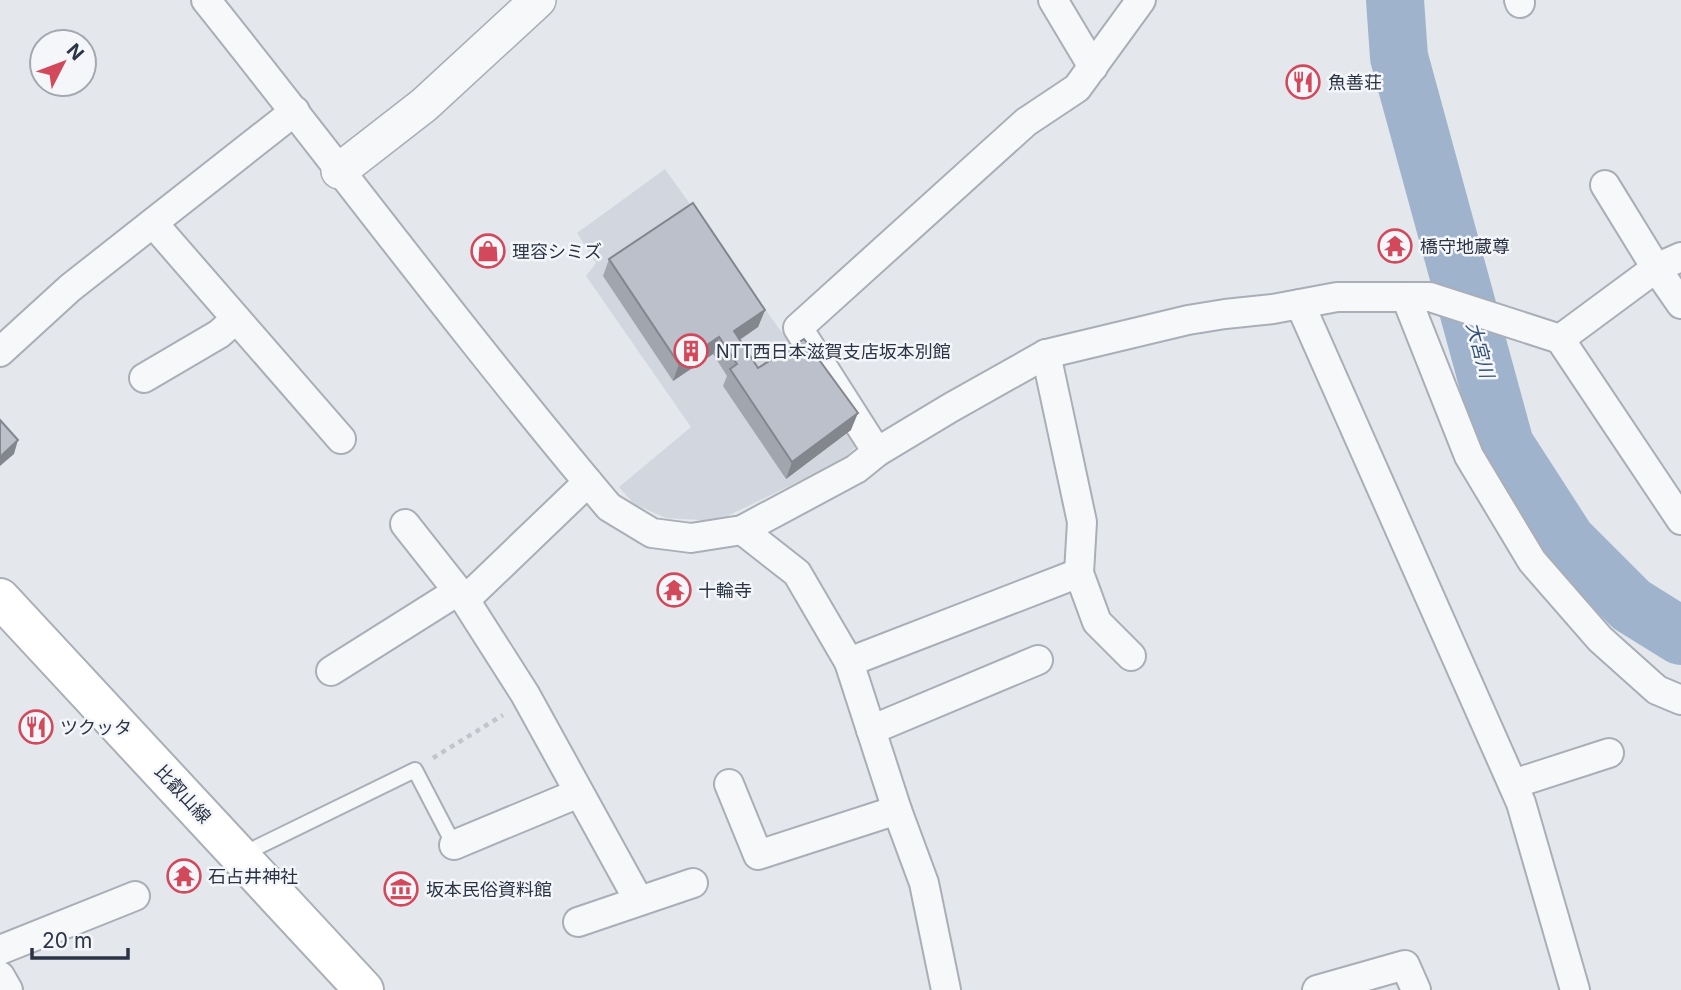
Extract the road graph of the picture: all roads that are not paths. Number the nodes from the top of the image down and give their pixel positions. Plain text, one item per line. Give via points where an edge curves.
1 (206, 0) edge
2 (538, 0) edge
3 (1054, 0) edge
4 (1140, 0) edge
5 (1093, 66) junction
6 (295, 111) junction
7 (339, 171) junction
8 (1605, 186) dead end
9 (153, 223) junction
10 (1668, 263) edge
11 (1418, 297) junction
12 (1300, 304) junction
13 (1681, 304) edge
14 (236, 319) junction
15 (1560, 339) junction
16 (0, 352) edge
17 (1046, 354) junction
18 (144, 378) dead end
19 (341, 439) dead end
20 (877, 452) junction
21 (588, 482) junction
22 (1681, 520) edge
23 (405, 524) dead end
24 (742, 530) junction
25 (1079, 573) junction
26 (461, 595) junction
27 (0, 598) edge
28 (1130, 656) dead end
29 (1038, 660) dead end
30 (849, 662) junction
31 (331, 671) dead end
32 (1681, 700) edge
33 (871, 730) junction
34 (1609, 753) dead end
35 (729, 784) dead end
36 (1513, 784) junction
37 (579, 793) junction
38 (897, 810) junction
39 (454, 845) joint
40 (240, 855) junction
41 (693, 883) dead end
42 (135, 896) dead end
43 (639, 901) junction
44 (578, 922) dead end
45 (0, 950) edge
46 (0, 976) edge
47 (8, 990) edge
48 (364, 990) edge
49 (946, 990) edge
50 (1317, 990) edge
51 (1416, 990) edge
52 (1575, 990) edge

1 - 6 street
2 - 7 street via 424,105
3 - 5 street
4 - 5 street
5 - 20 street via 1077,88 1026,122 798,328
6 - 7 street
6 - 9 street
7 - 21 street
8 - 10 street
9 - 14 street
9 - 16 street via 69,288
10 - 13 street
10 - 15 street
11 - 12 street via 1337,297
11 - 15 street
11 - 32 street via 1469,456 1532,561 1600,639 1657,690
12 - 17 street via 1188,320
12 - 36 street
14 - 18 street
14 - 19 street
15 - 22 street
17 - 20 street
17 - 25 street via 1082,522
20 - 24 street via 856,469
21 - 24 street via 609,507 652,533 691,538
21 - 26 street
23 - 26 street
24 - 30 street via 797,573
25 - 28 street via 1097,622
25 - 30 street
26 - 31 street
26 - 37 street via 528,700
27 - 40 main road, 比叡山線
29 - 33 street
30 - 33 street
33 - 38 street
34 - 36 street
35 - 38 street via 758,855
36 - 52 street
37 - 39 street
37 - 43 street
38 - 49 street via 924,883
39 - 40 lane via 415,770
40 - 48 main road, 比叡山線
41 - 43 street
42 - 45 street
43 - 44 street
46 - 47 street
50 - 51 street via 1405,965

